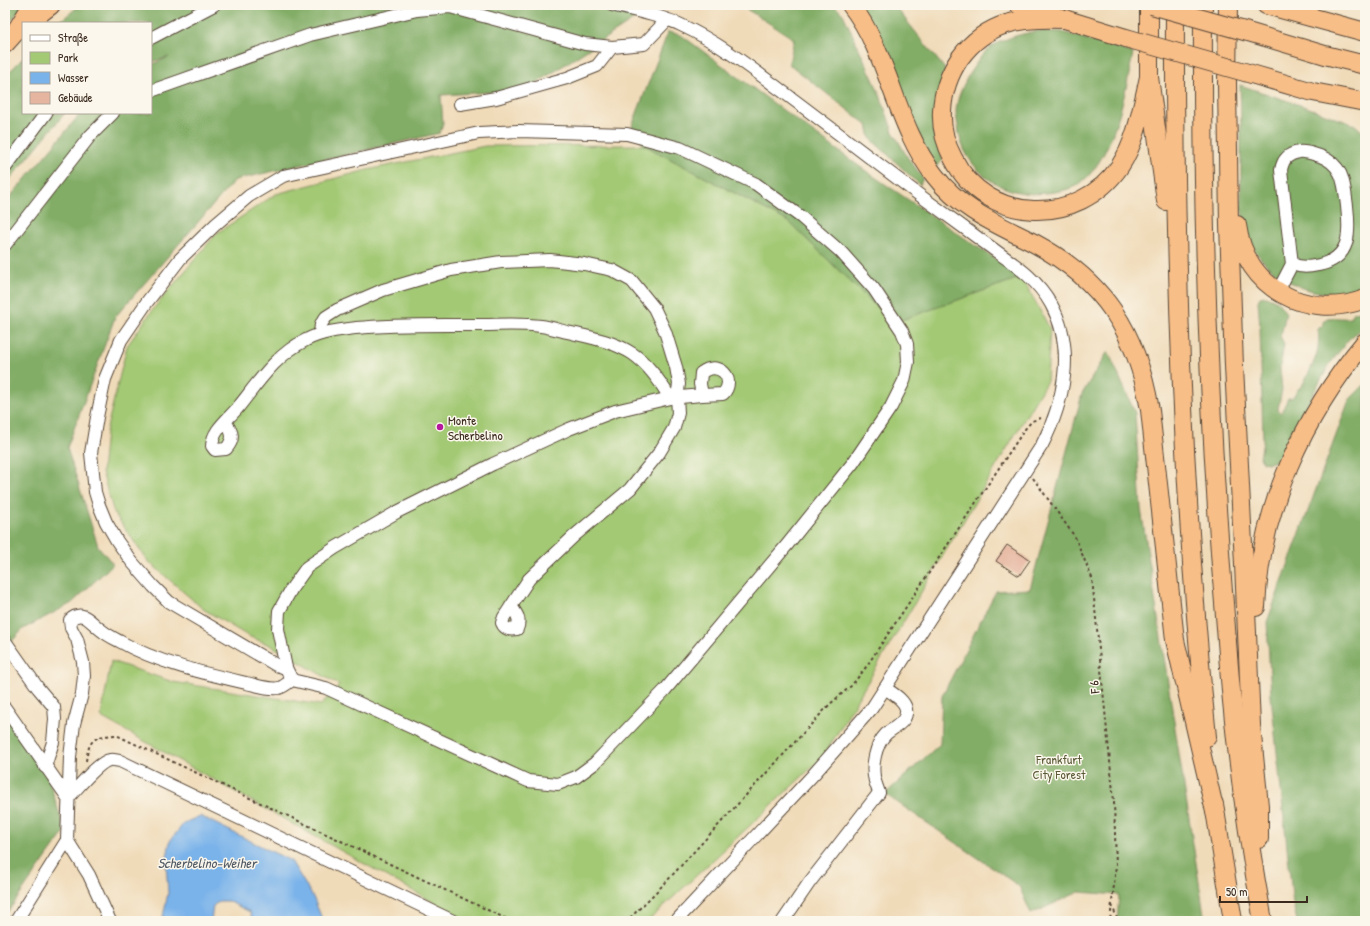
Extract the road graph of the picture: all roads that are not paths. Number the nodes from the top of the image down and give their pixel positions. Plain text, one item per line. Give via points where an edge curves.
1 (32, 5) edge
2 (51, 5) edge
3 (214, 5) edge
4 (612, 5) edge
5 (851, 5) edge
6 (1020, 5) edge
7 (1149, 5) edge
8 (1152, 5) edge
9 (1175, 5) edge
10 (1204, 5) edge
11 (1228, 5) edge
12 (1266, 5) edge
13 (1065, 19) junction
14 (667, 20) junction
15 (29, 22) edge
16 (1365, 32) edge
17 (14, 35) edge
18 (152, 37) edge
19 (612, 47) junction
20 (1365, 65) edge
21 (1149, 77) junction
22 (152, 90) edge
23 (1314, 92) junction
24 (1365, 102) edge
25 (460, 104) dead end
26 (45, 114) edge
27 (113, 114) edge
28 (1365, 115) edge
29 (1228, 156) junction
30 (5, 168) edge
31 (5, 245) edge
32 (1292, 264) junction
33 (1177, 273) junction
34 (1278, 291) junction
35 (1365, 299) edge
36 (320, 334) junction
37 (1365, 342) edge
38 (702, 395) dead end
39 (673, 397) junction
40 (225, 422) dead end
41 (512, 606) dead end
42 (5, 641) edge
43 (286, 668) junction
44 (1250, 672) junction
45 (292, 680) junction
46 (885, 688) junction
47 (5, 708) edge
48 (45, 767) junction
49 (68, 798) junction
50 (1216, 816) junction
51 (68, 840) junction
52 (1259, 900) junction
53 (16, 921) edge
54 (110, 921) edge
55 (453, 921) edge
56 (676, 921) edge
57 (783, 921) edge
58 (1233, 921) edge
59 (1263, 921) edge

1 - 17 highway
2 - 15 highway
3 - 18 lane
4 - 14 lane
5 - 50 highway via 878,52 910,135 935,177 977,214 1035,244 1080,274 1113,309 1132,344 1143,376 1150,410 1175,640
6 - 13 highway
7 - 21 highway
8 - 20 highway, bridge
9 - 33 highway
10 - 52 highway via 1205,267 1216,501 1233,709
11 - 29 highway
12 - 16 highway
13 - 21 highway via 1018,20 994,28 971,44 951,73 942,104 944,136 957,166 976,188 1016,208 1042,210 1062,208 1091,195 1102,187 1126,156 1136,131
13 - 23 highway, bridge
14 - 19 lane via 644,44
14 - 46 lane via 681,24 735,56 1015,264 1043,291 1058,318 1063,336 1065,376 1054,420 1027,469
19 - 22 lane via 584,44 443,7 417,10 310,35
19 - 25 lane via 597,66 567,78 496,98
21 - 33 highway
23 - 24 highway
23 - 28 highway
26 - 30 lane
27 - 31 lane via 90,136
29 - 34 highway via 1241,246 1252,268 1267,284
29 - 44 highway via 1234,366
32 - 32 lane via 1281,170 1282,162 1292,153 1304,152 1325,158 1340,172 1344,186 1348,238 1341,253 1334,260 1307,268
32 - 34 lane
33 - 50 highway via 1185,457 1197,637
34 - 35 highway via 1290,298 1314,305 1347,304
36 - 39 lane via 368,327 419,324 541,326 602,340 632,354 647,365
36 - 39 lane via 326,318 337,310 383,290 451,270 501,262 550,260 584,264 612,270 632,282 654,308 665,331 676,367 678,384
36 - 40 lane via 290,349 270,367
37 - 44 highway via 1316,410 1296,449 1280,489 1259,572
38 - 39 lane
39 - 41 lane via 678,413 674,428 635,483 529,579
39 - 43 lane via 615,411 493,464 397,512 307,567 279,611 278,629
42 - 48 lane via 54,707 53,742
43 - 45 lane
43 - 45 lane via 276,665 169,602 153,586 132,562 106,522 95,492 91,453 105,379 121,340 147,302 180,259 216,224 249,196 283,176 479,133 518,131 627,134 680,148 756,184 801,217 841,252 874,289 902,331 908,362 904,381 891,407 853,463 666,690 595,763 576,777 558,784 528,781 326,688
44 - 52 highway via 1251,725 1259,806
45 - 49 lane via 280,688 266,687 163,661 118,640 99,629 90,620 74,616 70,620 71,628 82,656 84,676 74,724
46 - 56 lane via 872,708 813,775
46 - 57 lane via 901,700 906,708 906,717 885,735 878,747 874,781 879,793
47 - 48 lane
48 - 49 lane
49 - 51 lane
49 - 55 lane via 104,762 111,759 120,761
50 - 58 highway
51 - 53 lane
51 - 54 lane via 89,875
52 - 59 highway

